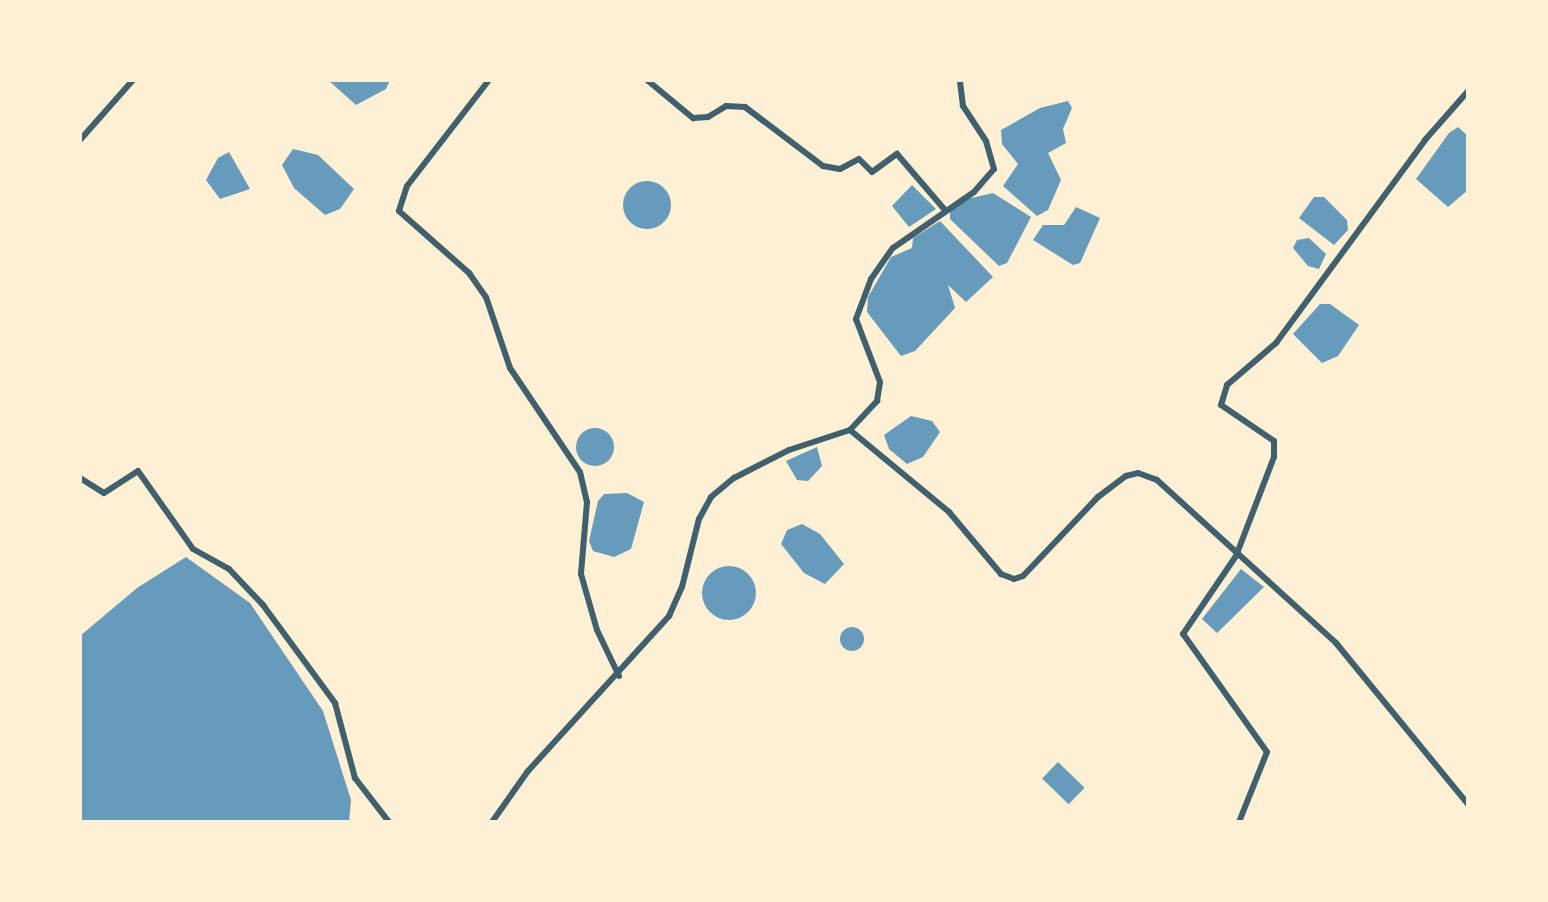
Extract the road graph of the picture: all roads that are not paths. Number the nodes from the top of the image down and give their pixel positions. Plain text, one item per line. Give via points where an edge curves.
1 (133, 80) edge
2 (489, 80) edge
3 (647, 80) edge
4 (960, 80) edge
5 (1468, 91) edge
6 (80, 140) edge
7 (945, 210) junction
8 (850, 430) junction
9 (80, 478) edge
10 (1236, 556) junction
11 (619, 676) junction
12 (1468, 804) edge
13 (389, 822) edge
14 (492, 822) edge
15 (1239, 822) edge

1 - 6 street
2 - 11 street via 407,186 399,211 469,273 486,297 510,368 580,472 587,502 581,574 597,630
3 - 7 street via 693,118 708,117 726,106 745,107 823,166 840,169 859,159 872,172 897,154
4 - 7 street via 963,106 986,141 994,169 974,192
5 - 10 street via 1425,140 1276,343 1227,385 1221,405 1274,441 1274,457
7 - 8 street via 893,248 864,294 857,329 881,391
8 - 10 street via 949,512 1007,577 1023,576 1098,497 1138,473 1157,480
8 - 11 street via 789,450 734,478 711,497 699,519 677,602
9 - 13 street via 104,493 138,471 193,549 229,569 263,605 335,703 355,778
10 - 12 street via 1336,643
10 - 15 street via 1183,634 1267,752
11 - 14 street via 528,771

